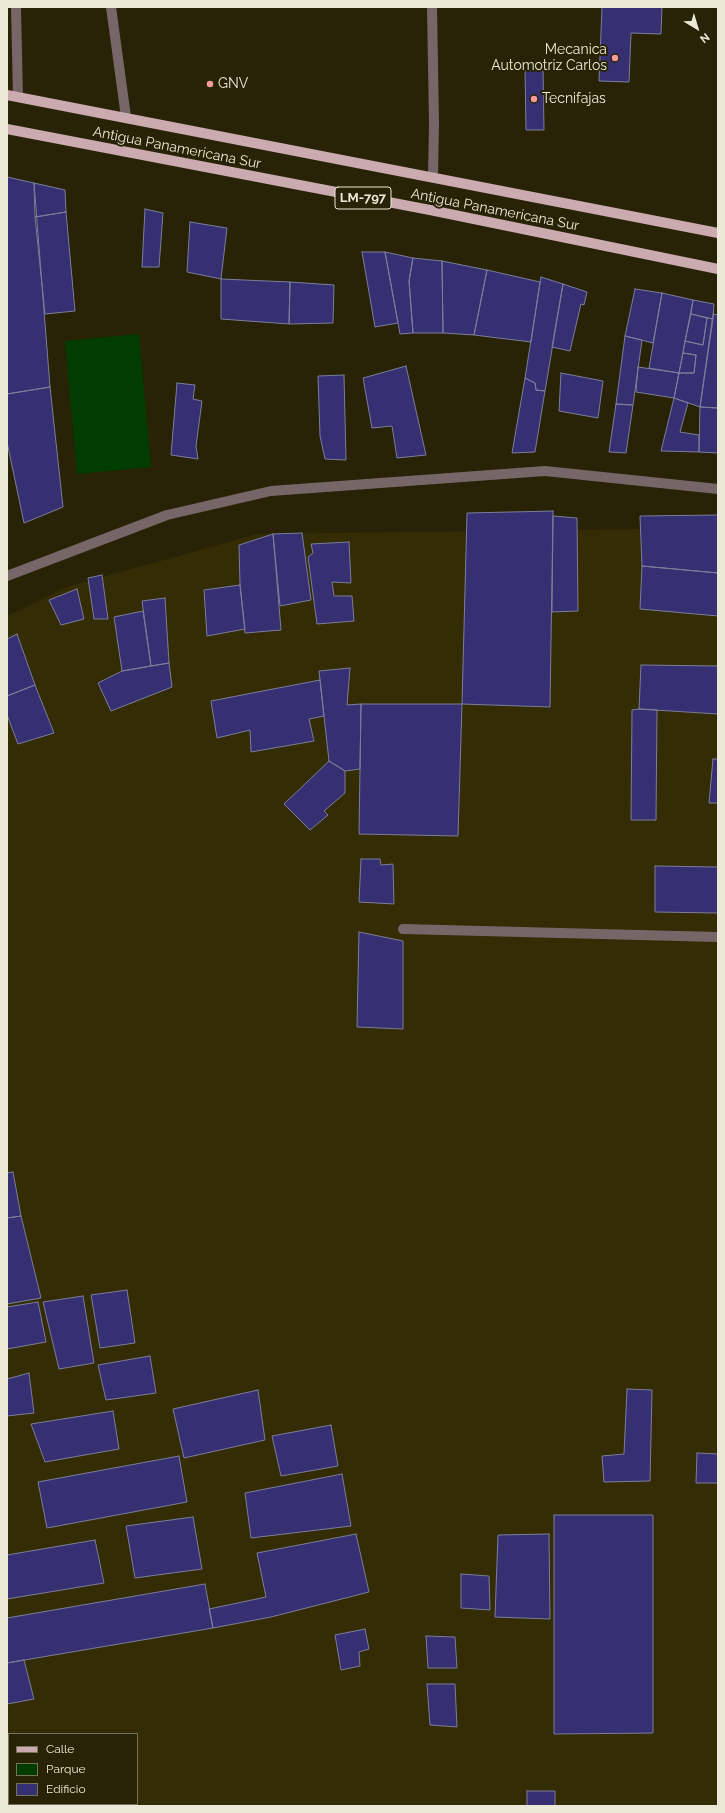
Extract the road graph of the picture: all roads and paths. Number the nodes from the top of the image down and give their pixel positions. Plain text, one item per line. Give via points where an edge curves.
1 (16, 7) edge
2 (111, 7) edge
3 (432, 7) edge
4 (7, 95) edge
5 (18, 97) junction
6 (126, 117) junction
7 (7, 129) edge
8 (433, 177) junction
9 (718, 233) edge
10 (718, 269) edge
11 (718, 489) edge
12 (7, 576) edge
13 (403, 929) dead end
14 (718, 937) edge

1 - 5 street
2 - 6 street
3 - 8 street
4 - 5 main road, Antigua Panamericana Sur / LM-797
5 - 6 main road, Antigua Panamericana Sur / LM-797
6 - 8 main road, Antigua Panamericana Sur / LM-797
7 - 10 main road, Antigua Panamericana Sur / LM-797
8 - 9 main road, Antigua Panamericana Sur / LM-797
11 - 12 street via 545,471 271,491 166,515
13 - 14 street

